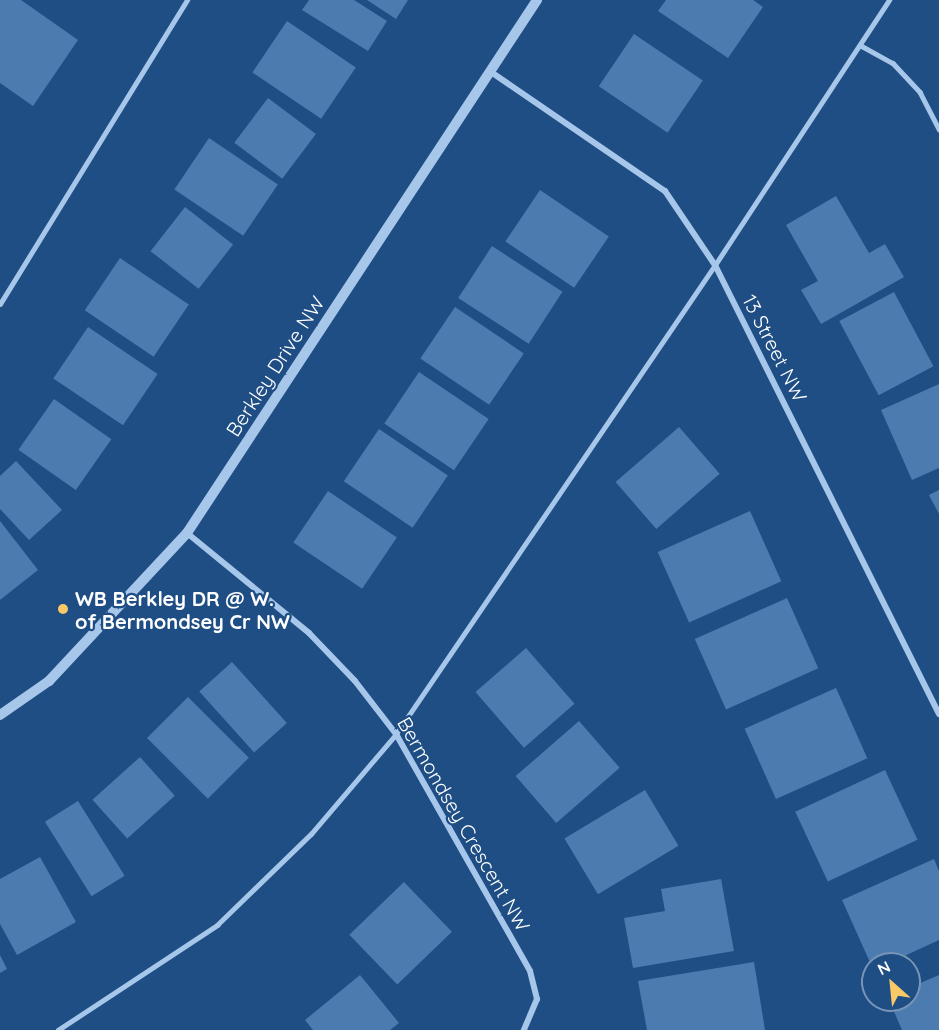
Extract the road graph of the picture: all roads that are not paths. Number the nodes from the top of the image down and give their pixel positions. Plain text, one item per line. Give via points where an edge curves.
1 (187, 0) edge
2 (537, 0) edge
3 (889, 0) edge
4 (860, 45) junction
5 (490, 72) junction
6 (939, 129) edge
7 (715, 265) junction
8 (0, 304) edge
9 (187, 532) junction
10 (939, 714) edge
11 (0, 715) edge
12 (396, 734) junction
13 (58, 1030) edge
14 (524, 1030) edge

1 - 8 lane
2 - 5 street, Berkley Drive NW
3 - 4 lane
4 - 6 lane via 893,63 920,93
4 - 7 lane
5 - 7 street, 13 Street NW via 665,191
5 - 9 street, Berkley Drive NW
7 - 10 street, 13 Street NW
7 - 12 lane
9 - 11 street, Berkley Drive NW via 49,681
9 - 12 street, Bermondsey Crescent NW via 309,633 355,681
12 - 13 lane via 310,834 217,926
12 - 14 street, Bermondsey Crescent NW via 530,972 537,999

